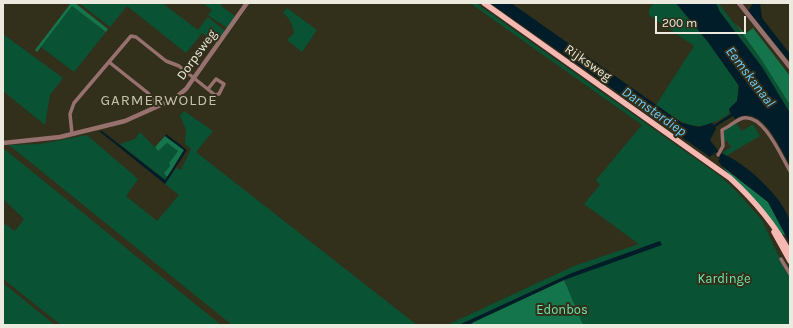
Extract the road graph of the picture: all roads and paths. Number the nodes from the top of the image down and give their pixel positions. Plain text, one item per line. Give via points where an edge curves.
1 (247, 3) edge
2 (484, 3) edge
3 (746, 3) edge
4 (740, 5) edge
5 (109, 62) junction
6 (790, 67) edge
7 (194, 78) junction
8 (208, 89) junction
9 (158, 106) junction
10 (72, 134) junction
11 (3, 143) edge
12 (718, 155) dead end
13 (790, 171) edge
14 (769, 221) junction
15 (790, 253) edge
16 (781, 259) dead end
17 (790, 260) edge
18 (783, 264) junction
19 (790, 274) edge

1 - 7 street, Dorpsweg
2 - 14 main road, Rijksweg via 730,178
3 - 4 street
4 - 6 street
5 - 7 street via 131,36
5 - 9 street via 148,93
5 - 10 street via 74,103 70,114
7 - 8 street
7 - 9 street, Dorpsweg via 180,95
8 - 8 street via 215,95 219,94 224,84 216,78
9 - 10 street, Dorpsweg via 125,121
10 - 11 street, Dorpsweg
12 - 13 street via 723,146 722,130 740,119 750,118 762,125
14 - 15 main road, Rijksweg
14 - 17 main road, Rijksweg
16 - 18 street
17 - 18 street
18 - 19 street

